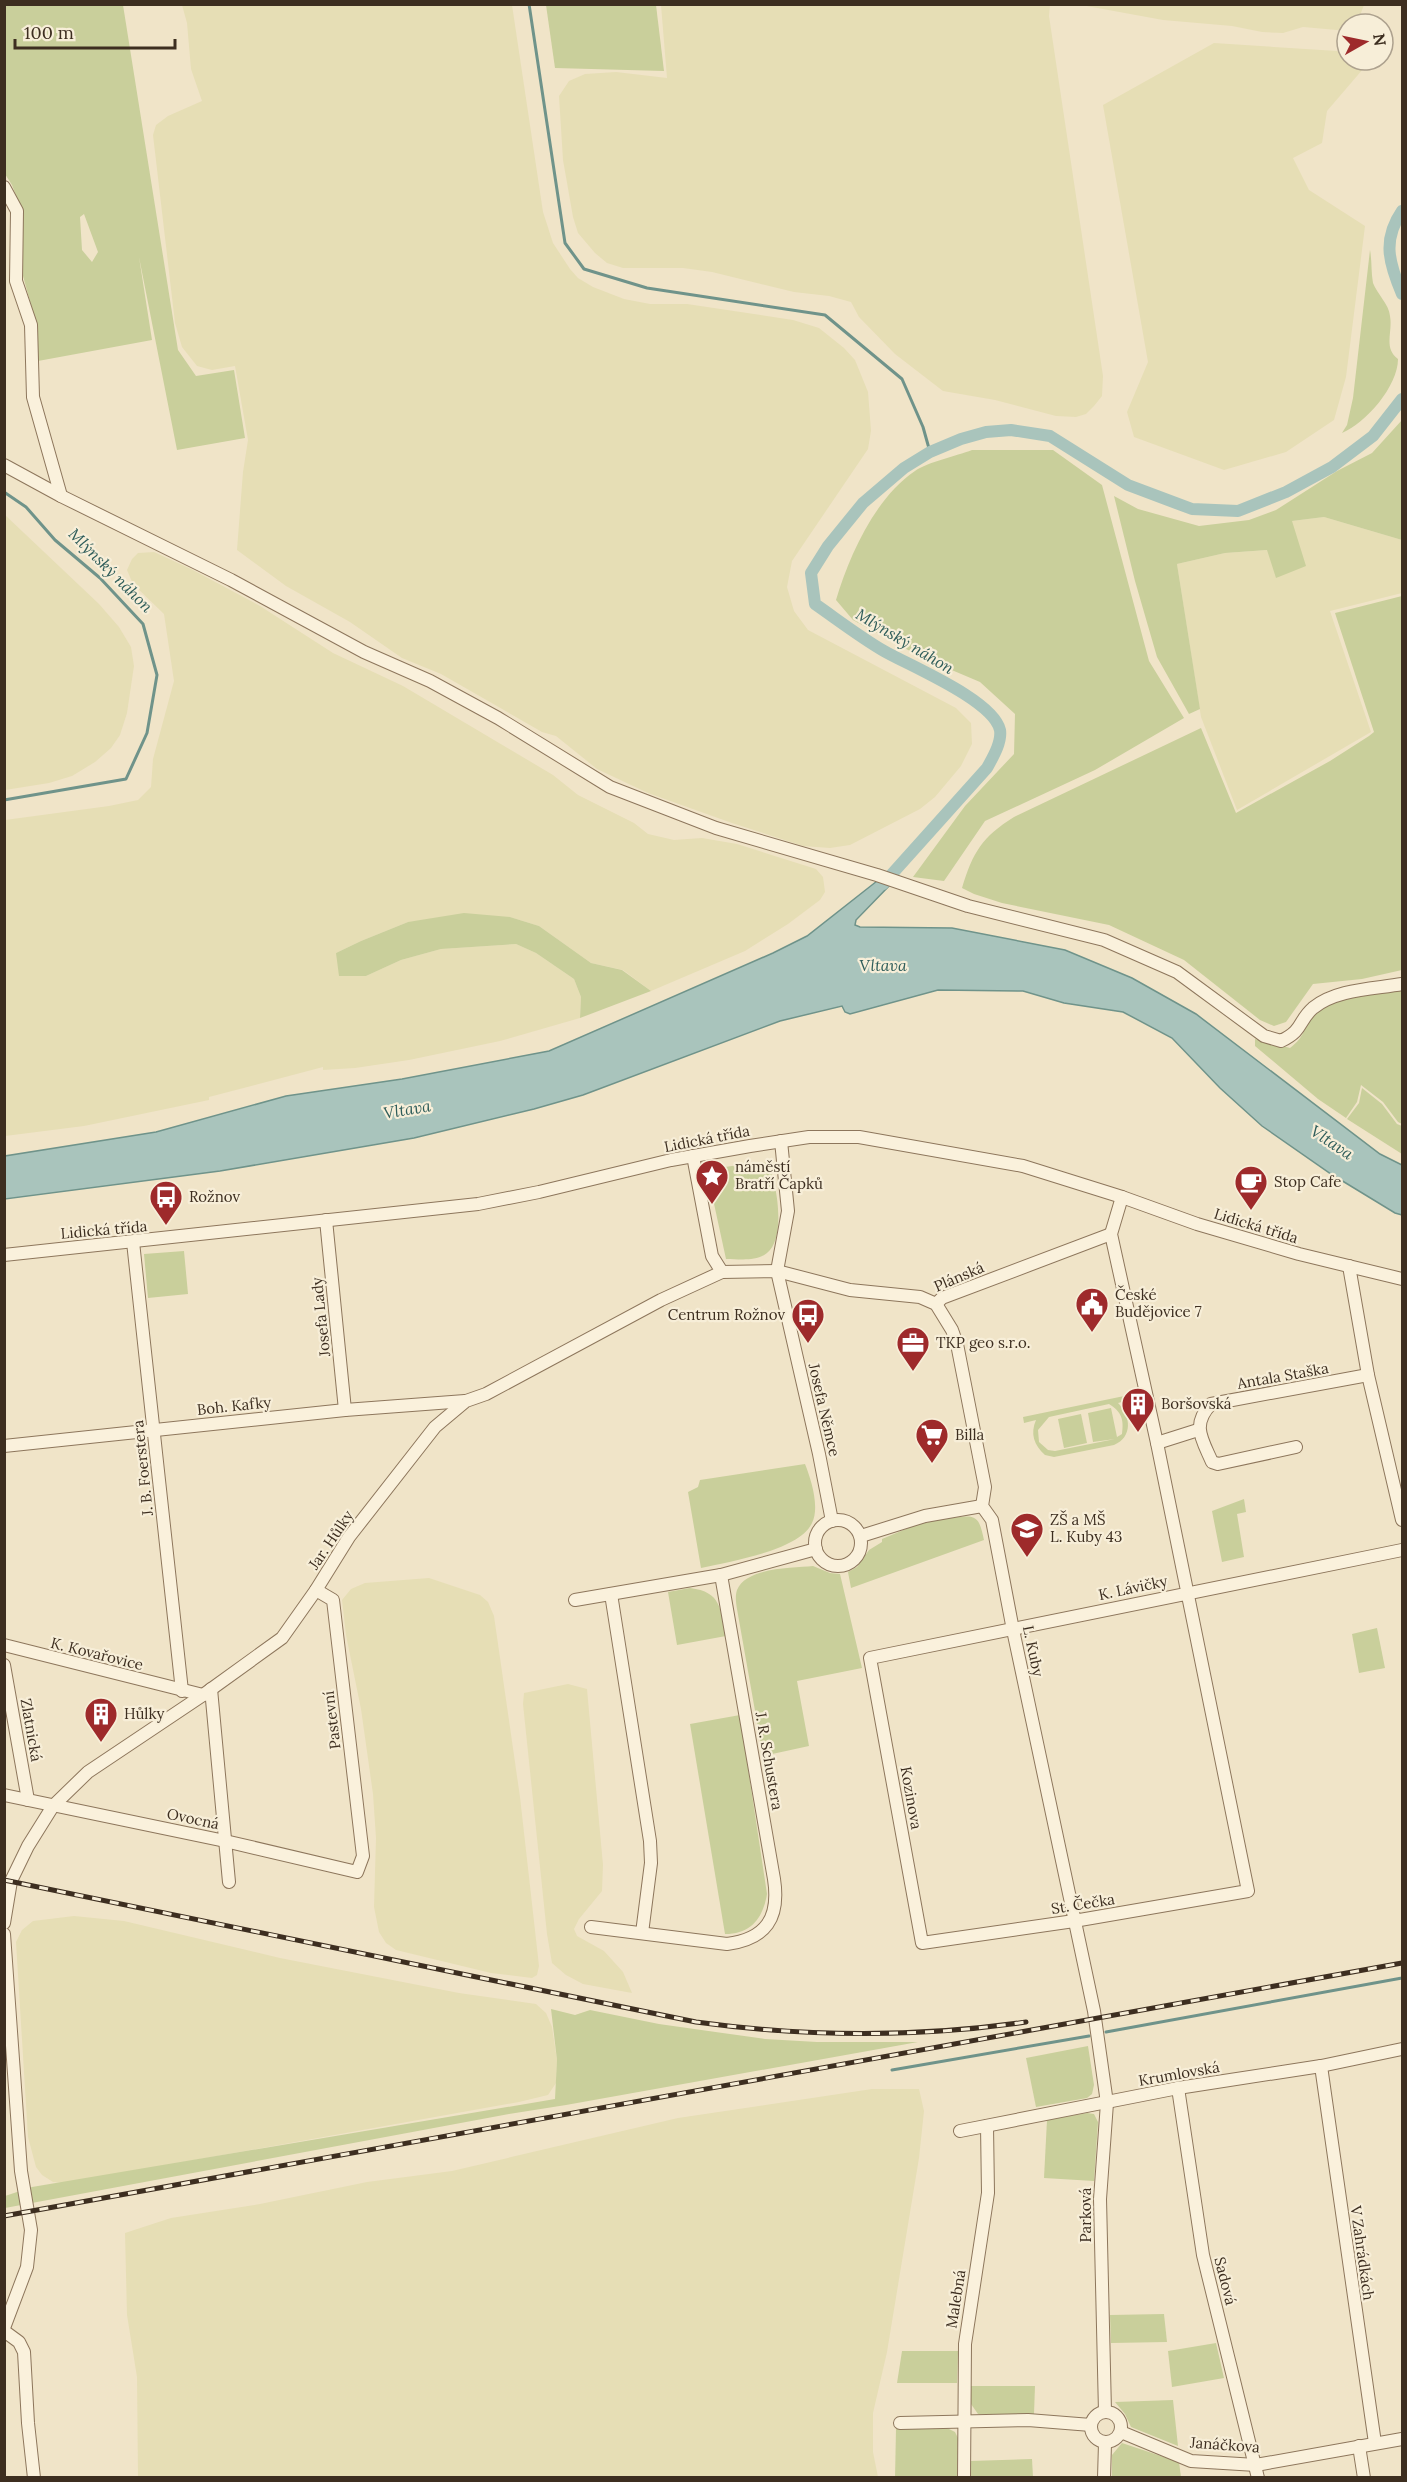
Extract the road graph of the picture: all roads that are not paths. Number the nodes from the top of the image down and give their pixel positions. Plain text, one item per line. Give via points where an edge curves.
1 (4, 187) edge
2 (4, 465) edge
3 (61, 496) junction
4 (1402, 984) edge
5 (781, 1141) junction
6 (693, 1156) junction
7 (1122, 1197) junction
8 (327, 1220) junction
9 (1111, 1234) junction
10 (133, 1242) junction
11 (4, 1255) edge
12 (1349, 1266) junction
13 (722, 1272) junction
14 (777, 1272) junction
15 (1402, 1280) edge
16 (936, 1304) junction
17 (1368, 1375) junction
18 (466, 1401) junction
19 (345, 1410) junction
20 (154, 1430) junction
21 (1198, 1430) junction
22 (1157, 1443) junction
23 (4, 1446) edge
24 (1296, 1448) dead end
25 (982, 1506) junction
26 (1402, 1520) edge
27 (832, 1521) junction
28 (861, 1536) junction
29 (816, 1549) junction
30 (1402, 1550) edge
31 (721, 1575) junction
32 (316, 1590) junction
33 (1187, 1592) junction
34 (611, 1594) junction
35 (574, 1600) dead end
36 (1013, 1630) junction
37 (4, 1646) edge
38 (870, 1658) joint
39 (4, 1665) edge
40 (182, 1691) junction
41 (207, 1692) junction
42 (4, 1795) edge
43 (28, 1800) junction
44 (53, 1806) junction
45 (225, 1841) junction
46 (363, 1856) joint
47 (229, 1882) dead end
48 (1074, 1921) junction
49 (4, 1923) edge
50 (591, 1927) dead end
51 (642, 1933) junction
52 (4, 1934) edge
53 (922, 1943) joint
54 (1094, 2015) joint
55 (1402, 2049) edge
56 (1321, 2066) junction
57 (10, 2072) edge
58 (1178, 2088) junction
59 (1107, 2103) junction
60 (987, 2126) junction
61 (960, 2131) dead end
62 (4, 2329) edge
63 (1106, 2412) junction
64 (964, 2422) junction
65 (900, 2423) dead end
66 (1092, 2425) junction
67 (1121, 2432) junction
68 (1402, 2439) edge
69 (1105, 2443) junction
70 (1375, 2443) junction
71 (1359, 2446) junction
72 (1256, 2465) junction
73 (34, 2478) edge
74 (964, 2478) edge
75 (1104, 2478) edge
76 (1258, 2478) edge
77 (1364, 2478) edge

1 - 3 street via 17,211 16,281 32,325 33,397
2 - 3 street
3 - 4 street via 231,580 364,652 430,681 610,788 716,828 968,906 1104,940 1177,972 1264,1036 1281,1041 1295,1035 1313,1008 1338,995
5 - 6 street, Lidická třída
5 - 7 street, Lidická třída via 859,1137 893,1142 1023,1166
5 - 14 street via 788,1211
6 - 8 street, Lidická třída via 496,1201
6 - 13 street via 712,1256
7 - 9 street
7 - 12 street, Lidická třída via 1197,1224
8 - 10 street, Lidická třída
8 - 19 street, Josefa Lady
9 - 16 street, Plánská via 942,1298
9 - 22 street
10 - 11 street, Lidická třída
10 - 20 street, J. B. Foerstera
12 - 15 street, Lidická třída
12 - 17 street
13 - 14 street, Plánská
13 - 18 street, Jar. Hůlky
14 - 16 street, Plánská via 849,1290 920,1297
14 - 27 street, Josefa Němce
16 - 25 street, L. Kuby via 957,1344 985,1487
17 - 21 street, Antala Staška via 1211,1404 1202,1414
17 - 26 street
18 - 19 street, Boh. Kafky
18 - 32 street, Jar. Hůlky via 435,1427 380,1496
19 - 20 street, Boh. Kafky
20 - 23 street, Boh. Kafky
20 - 40 street, J. B. Foerstera
21 - 22 street
21 - 24 street via 1212,1462 1218,1464
22 - 33 street
25 - 28 street via 925,1516
25 - 36 street, L. Kuby via 992,1521
27 - 28 street via 849,1522
27 - 29 street via 818,1532
28 - 29 street via 859,1555 843,1566 826,1563
29 - 31 street
30 - 33 street, K. Lávičky
31 - 34 street
31 - 51 street, J. R. Schustera via 777,1899 773,1916 747,1941 727,1944
32 - 41 street, Jar. Hůlky via 282,1638
32 - 46 street, Pastevní via 333,1600
33 - 36 street, K. Lávičky
33 - 48 street, St. Čečka via 1248,1891
34 - 35 street
34 - 51 street via 650,1841
36 - 38 street, K. Lávičky
36 - 48 street, L. Kuby
37 - 40 street, K. Kovařovice
38 - 53 street, Kozinova
39 - 43 street, Zlatnická
40 - 41 street, K. Kovařovice
41 - 44 street, Jar. Hůlky via 88,1772
41 - 45 street
42 - 43 street, Ovocná
43 - 44 street, Ovocná
44 - 45 street, Ovocná
44 - 49 street, Jar. Hůlky via 11,1881
45 - 46 street, Ovocná via 357,1872
45 - 47 street
48 - 53 street, St. Čečka
48 - 54 street, L. Kuby
50 - 51 street
52 - 57 street
54 - 59 street, Parková
55 - 56 street, Krumlovská
56 - 58 street, Krumlovská
56 - 70 street, V Zahrádkách
57 - 62 street via 31,2230 27,2267
58 - 59 street, Krumlovská
58 - 72 street, Sadová via 1203,2255
59 - 60 street, Krumlovská
59 - 63 street, Parková via 1100,2199
60 - 61 street, Krumlovská
60 - 64 street, Malebná via 988,2193 964,2344
62 - 73 street via 24,2352
63 - 66 street via 1096,2416
63 - 67 street via 1119,2418
64 - 65 street
64 - 66 street via 1028,2420
64 - 74 street, Malebná
66 - 69 street via 1093,2435
67 - 69 street via 1115,2440
67 - 72 street, Janáčkova via 1191,2461
68 - 70 street, Janáčkova
69 - 75 street
70 - 71 street, Janáčkova
71 - 72 street, Janáčkova
71 - 77 street
72 - 76 street, Sadová

